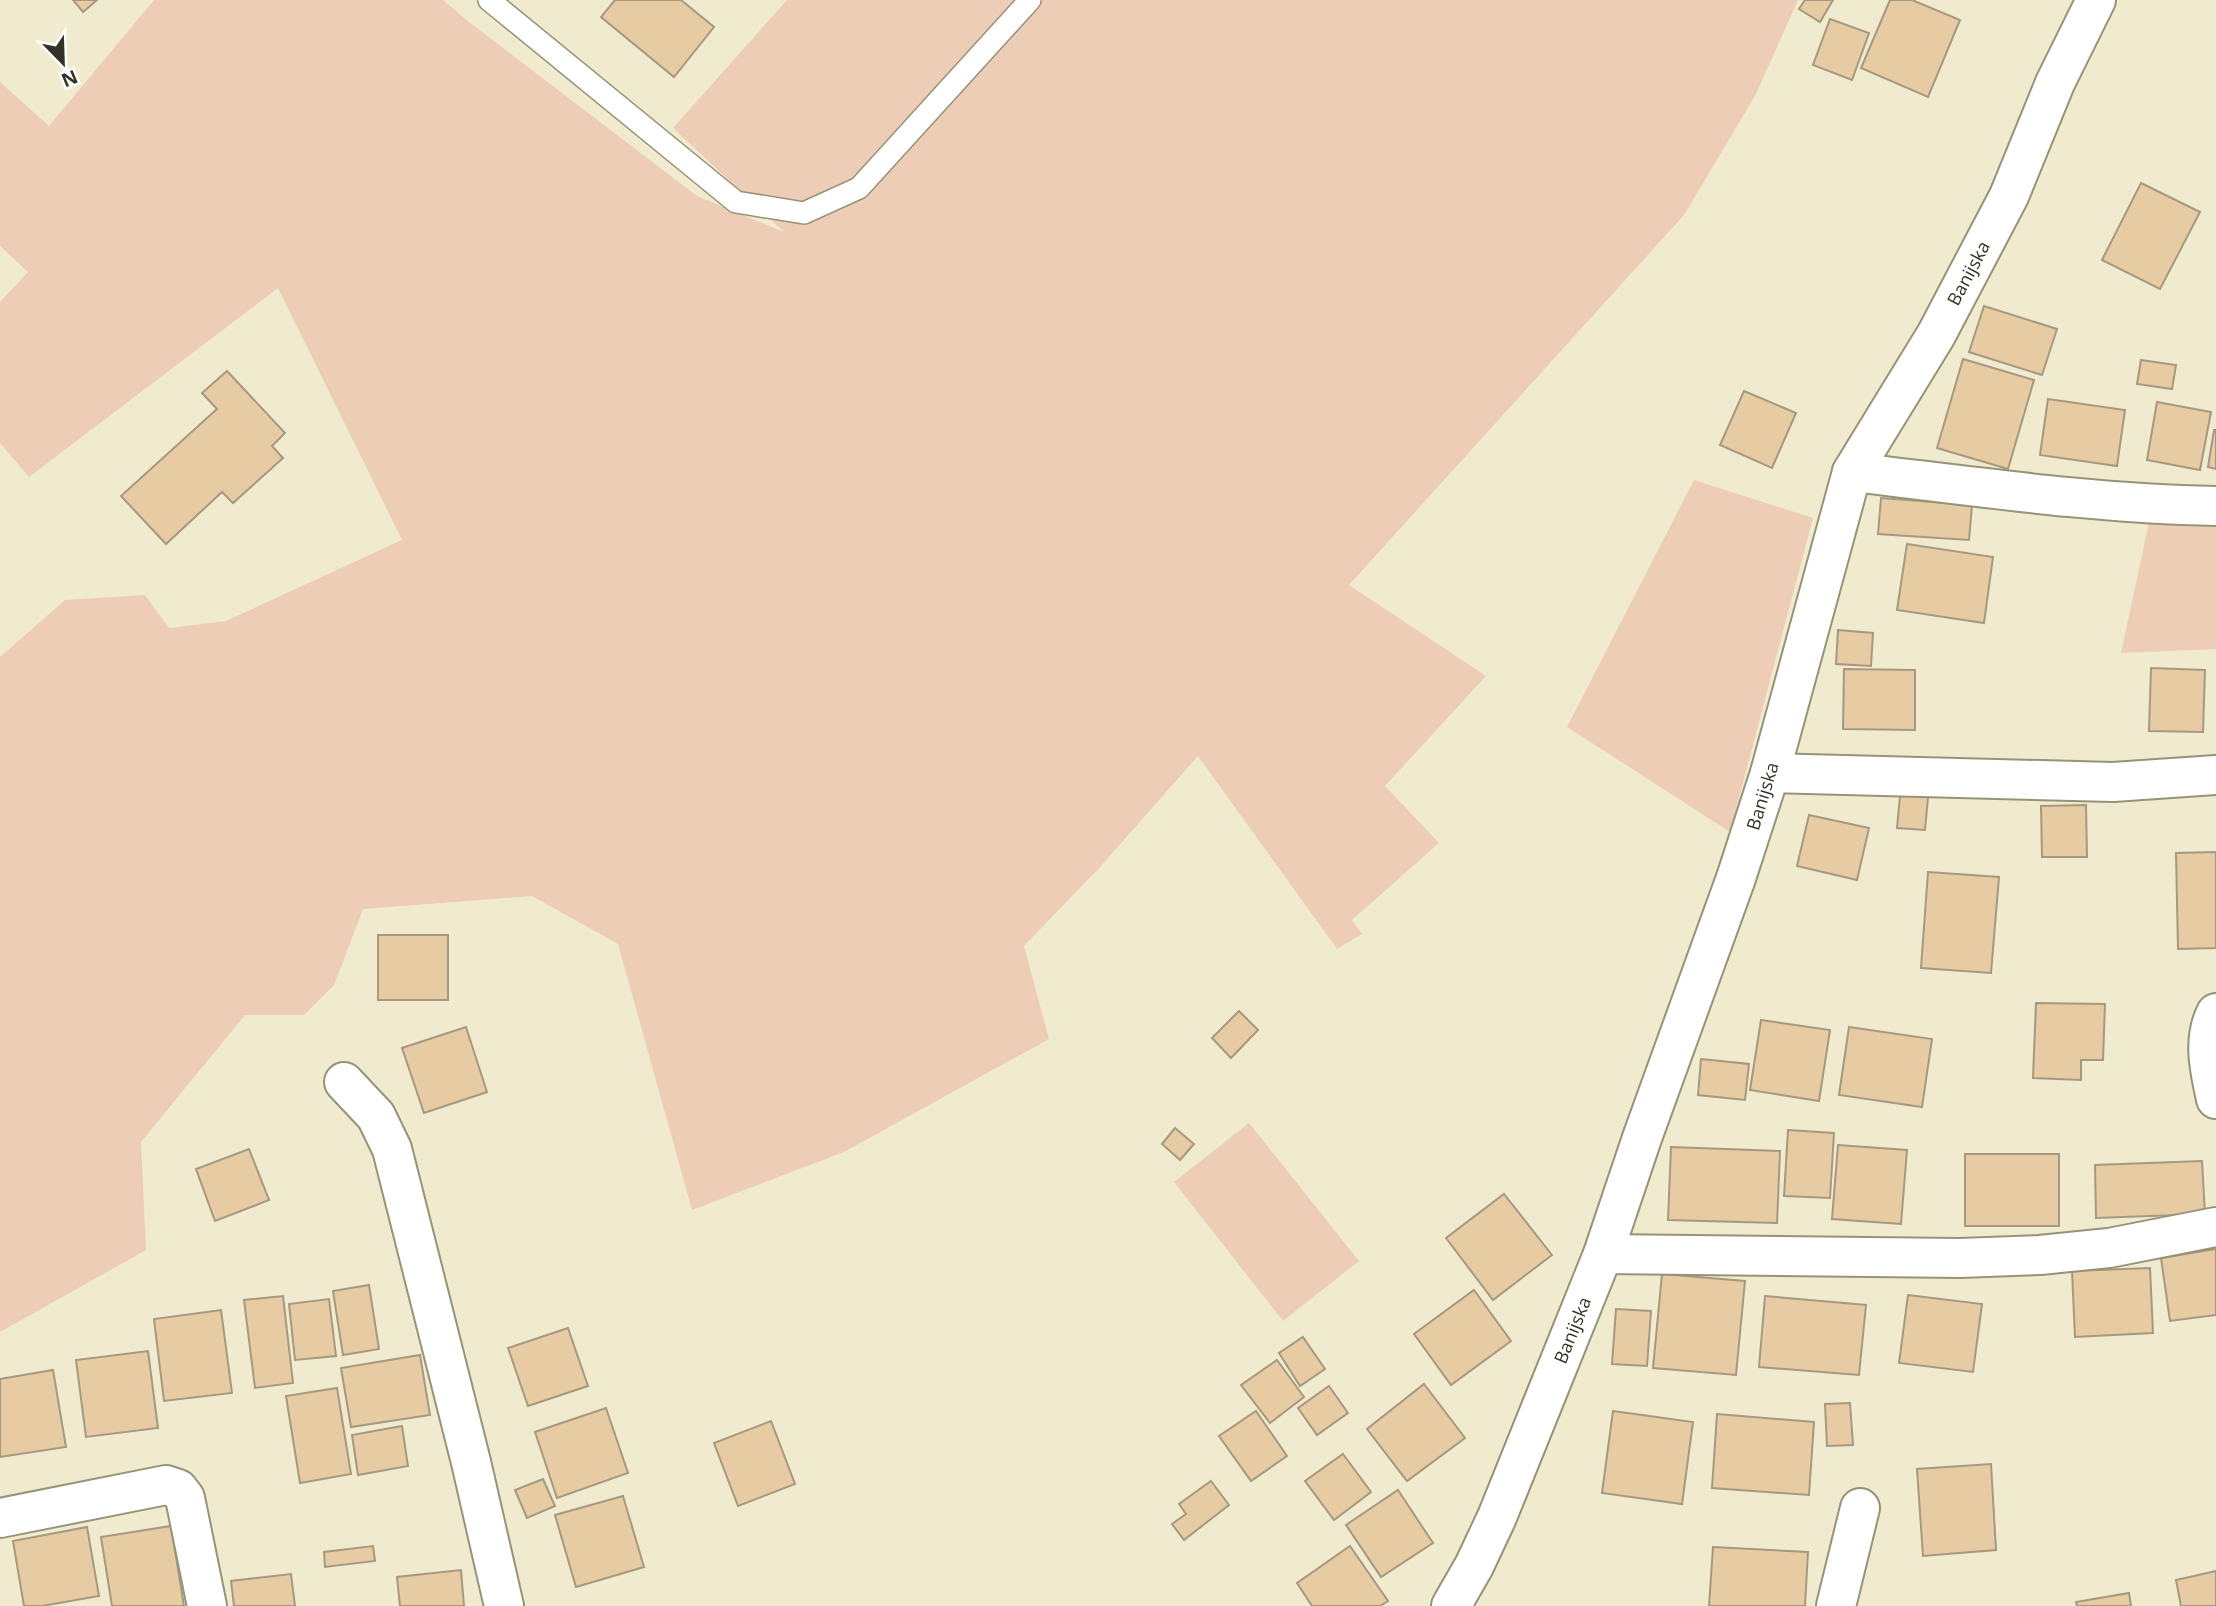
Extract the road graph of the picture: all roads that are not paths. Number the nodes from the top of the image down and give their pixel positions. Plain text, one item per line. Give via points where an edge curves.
1 (489, 0) edge
2 (1030, 0) edge
3 (2096, 0) edge
4 (1852, 472) junction
5 (2216, 506) edge
6 (1770, 773) junction
7 (2216, 775) edge
8 (2216, 1013) edge
9 (344, 1082) dead end
10 (2216, 1099) edge
11 (2216, 1227) edge
12 (1603, 1254) junction
13 (1860, 1508) dead end
14 (0, 1518) edge
15 (207, 1606) edge
16 (504, 1606) edge
17 (1451, 1606) edge
18 (1836, 1606) edge

1 - 2 lane via 736,202 804,213 859,188
3 - 4 street, Banijska via 2055,83 2003,208 1936,335
4 - 5 street via 2040,494
4 - 6 street, Banijska
6 - 7 street via 2113,782
6 - 12 street, Banijska
8 - 10 street via 2210,1025 2208,1062
9 - 16 street via 376,1116 392,1149
11 - 12 street via 2109,1248 2040,1255
12 - 17 street, Banijska via 1497,1517
13 - 18 street
14 - 15 street via 166,1485 178,1489 185,1498

